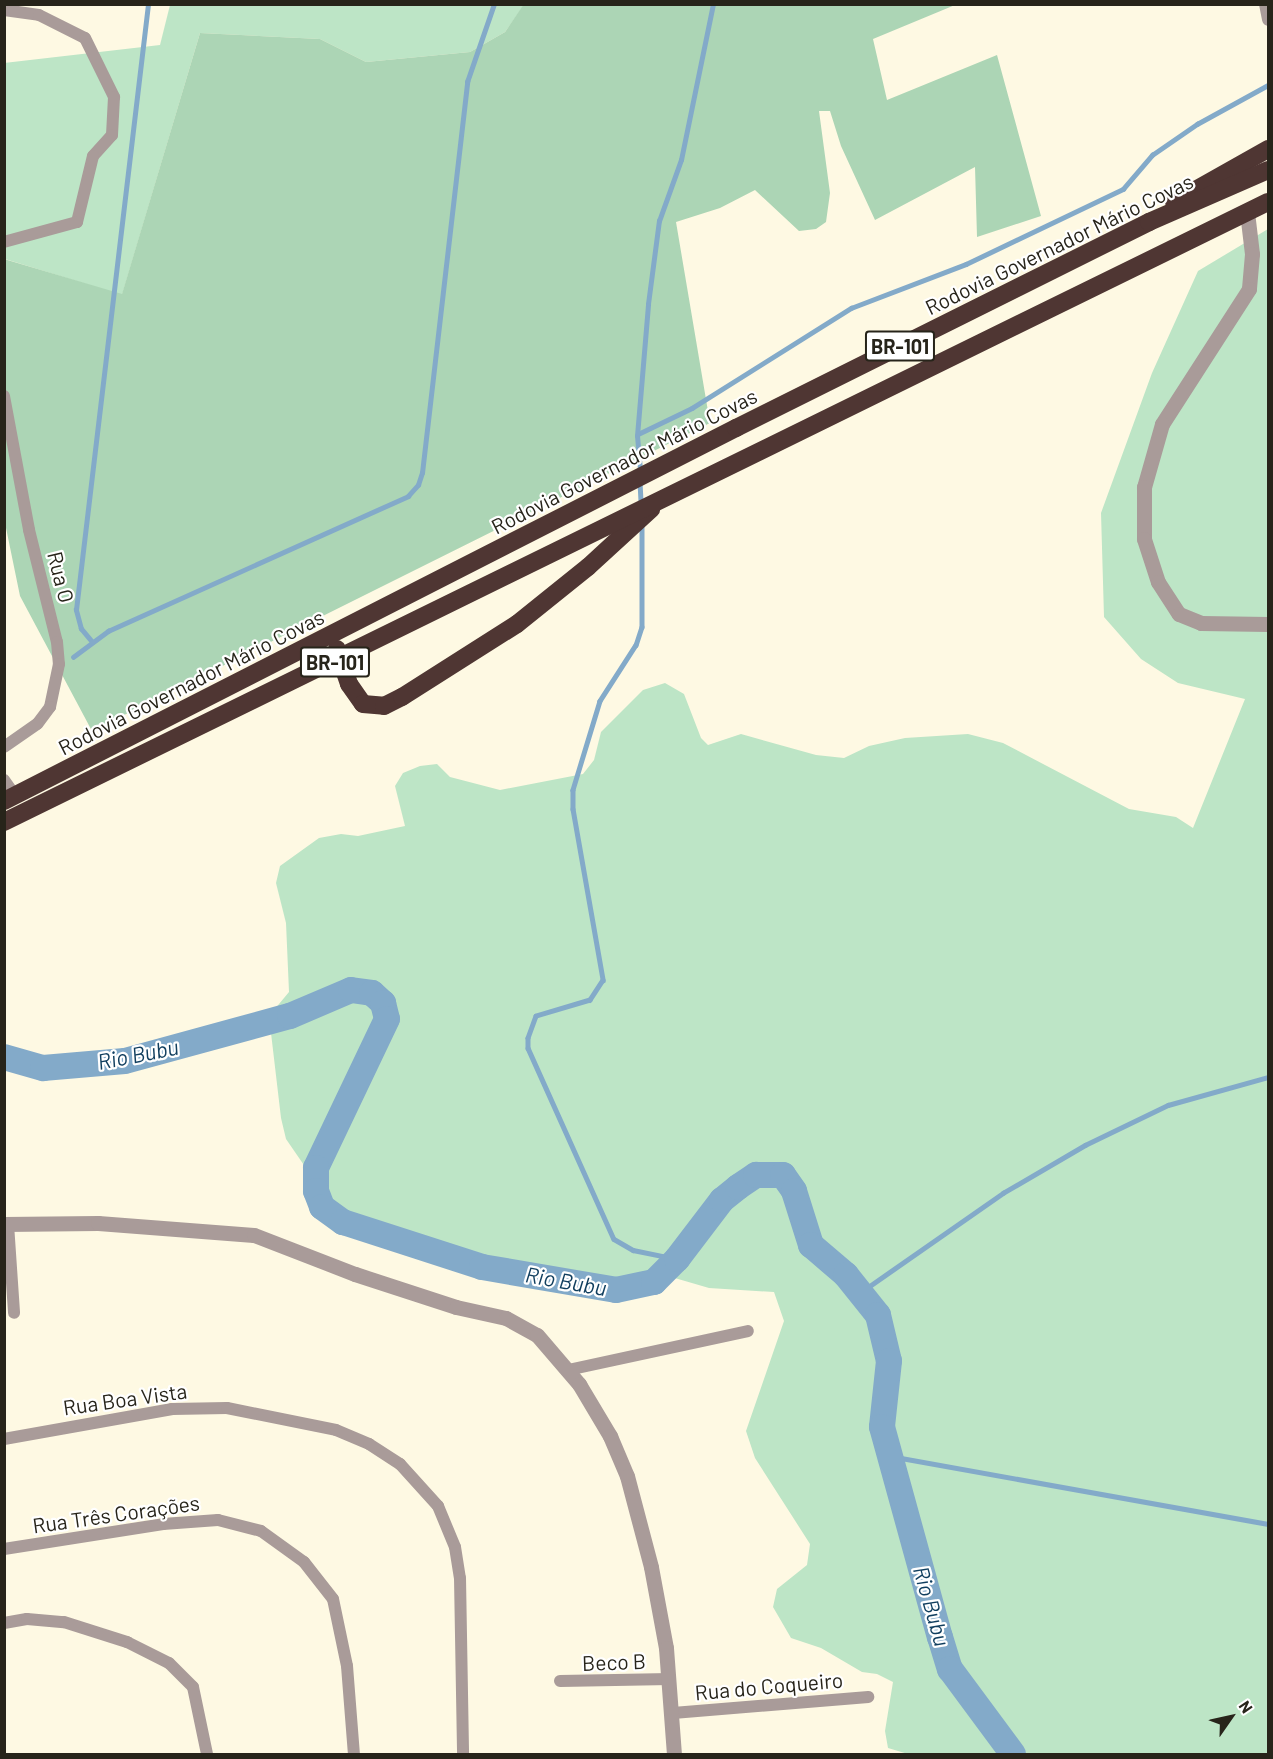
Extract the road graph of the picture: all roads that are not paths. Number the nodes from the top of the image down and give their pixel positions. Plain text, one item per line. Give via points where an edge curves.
1 (1265, 4) edge
2 (4, 10) edge
3 (1269, 20) edge
4 (1269, 149) edge
5 (1269, 170) edge
6 (1269, 202) edge
7 (1247, 212) junction
8 (1149, 222) junction
9 (4, 242) edge
10 (4, 396) edge
11 (663, 497) junction
12 (576, 512) junction
13 (1269, 624) edge
14 (339, 660) junction
15 (4, 747) edge
16 (4, 780) edge
17 (10, 799) edge
18 (4, 822) edge
19 (6, 1224) edge
20 (14, 1313) dead end
21 (748, 1331) dead end
22 (568, 1370) junction
23 (4, 1439) edge
24 (4, 1549) edge
25 (4, 1623) edge
26 (670, 1680) junction
27 (560, 1681) dead end
28 (868, 1697) dead end
29 (673, 1713) junction
30 (207, 1755) edge
31 (354, 1755) edge
32 (463, 1755) edge
33 (674, 1755) edge

1 - 3 street
2 - 9 street via 39,15 85,38 114,97 111,135 93,156 77,222
4 - 8 highway via 1184,195
5 - 8 highway, Rodovia Governador Mário Covas / BR-101
6 - 7 highway, Rodovia Governador Mário Covas / BR-101
7 - 11 highway, Rodovia Governador Mário Covas / BR-101
7 - 13 street via 1252,255 1249,289 1162,424 1144,487 1144,539 1158,582 1179,614 1201,623
8 - 12 highway, Rodovia Governador Mário Covas / BR-101
10 - 15 street, Rua O via 29,530 57,642 58,664 50,707 37,724
11 - 14 highway, Rodovia Governador Mário Covas / BR-101
11 - 14 highway via 553,596 480,650 402,697 384,706 363,704
12 - 14 highway via 548,538 342,640 337,650
12 - 17 highway, Rodovia Governador Mário Covas / BR-101
14 - 18 highway, Rodovia Governador Mário Covas / BR-101 via 150,747
16 - 17 street
19 - 20 street
19 - 22 street via 98,1223 254,1235 355,1274 456,1307 506,1318 537,1335
21 - 22 street
22 - 26 street via 605,1426 627,1476 651,1567
23 - 32 street, Rua Boa Vista via 172,1408 227,1408 336,1430 369,1444 400,1464 438,1506 455,1546 460,1578
24 - 31 street, Rua Três Corações via 207,1521 245,1524 261,1530 304,1562 333,1599 347,1666
25 - 30 street via 27,1619 64,1622 127,1642 169,1663 193,1687
26 - 27 street, Beco B
26 - 29 street
28 - 29 street, Rua do Coqueiro
29 - 33 street

